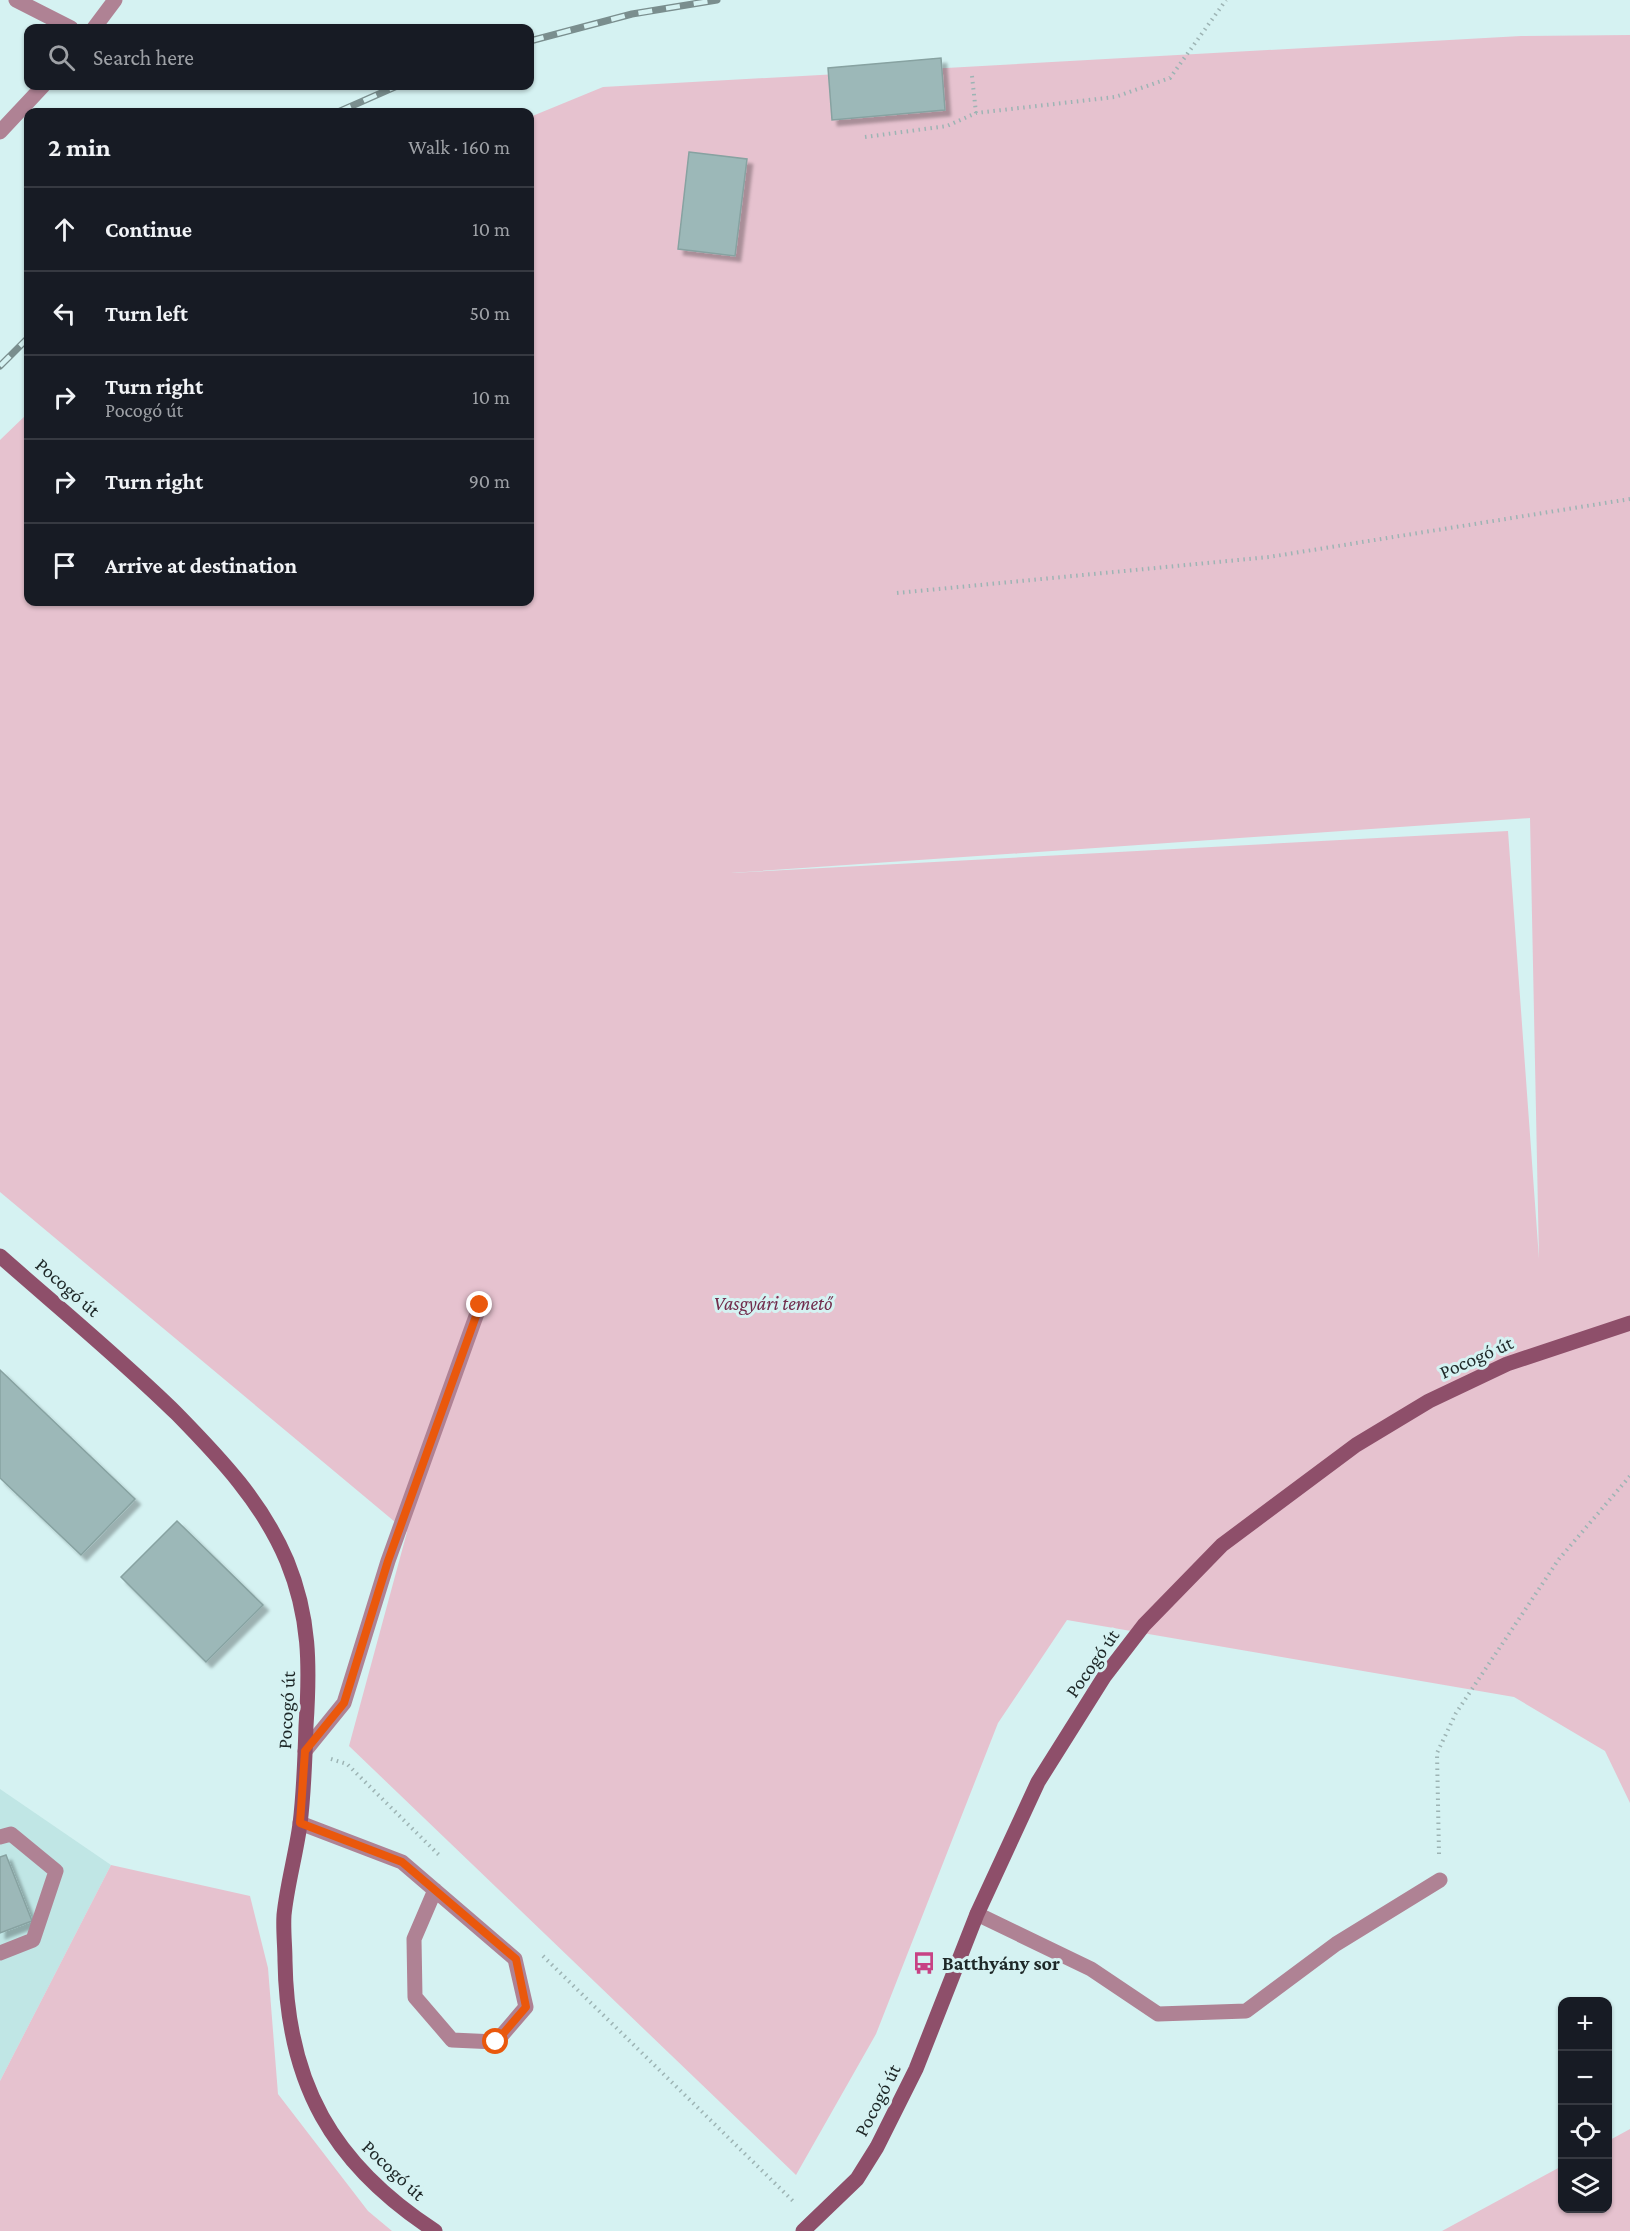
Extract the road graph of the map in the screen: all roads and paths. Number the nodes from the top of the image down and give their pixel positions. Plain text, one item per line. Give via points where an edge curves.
1 (16, 0) edge
2 (115, 0) edge
3 (1226, 0) edge
4 (63, 24) edge
5 (97, 24) edge
6 (972, 76) dead end
7 (39, 90) edge
8 (976, 113) junction
9 (0, 132) edge
10 (865, 137) dead end
11 (1630, 499) edge
12 (897, 593) dead end
13 (0, 1256) edge
14 (480, 1305) dead end
15 (1630, 1323) edge
16 (1630, 1476) edge
17 (305, 1751) junction
18 (300, 1823) junction
19 (0, 1837) edge
20 (448, 1863) dead end
21 (1440, 1880) joint
22 (435, 1890) junction
23 (977, 1914) junction
24 (0, 1953) edge
25 (541, 1954) dead end
26 (827, 2210) junction
27 (435, 2231) edge
28 (803, 2231) edge

1 - 4 street
2 - 5 street
3 - 8 path via 1170,78 1115,97
6 - 8 path
7 - 9 street
8 - 10 path via 947,126
11 - 12 path via 1269,557
13 - 17 main road, Pocogó út via 144,1382 235,1475 265,1515 305,1616 310,1664
14 - 17 street via 388,1561 344,1703
15 - 23 main road, Pocogó út via 1507,1364 1429,1401 1356,1445 1222,1545 1144,1625 1104,1677 1038,1782
16 - 21 path via 1559,1559 1456,1713 1437,1753
17 - 18 main road, Pocogó út
17 - 20 path via 347,1764
18 - 22 street via 402,1862
18 - 27 main road, Pocogó út via 284,1916 288,2023 302,2075 320,2114 346,2154 401,2209
19 - 24 street via 10,1834 56,1871 33,1940
21 - 23 street via 1336,1944 1246,2011 1158,2014 1091,1970
22 - 22 street via 516,1959 526,2007 496,2042 452,2040 415,1997 414,1939
23 - 26 main road, Pocogó út via 916,2069 877,2147 857,2180
25 - 26 path via 793,2203 808,2190
26 - 28 main road, Pocogó út

